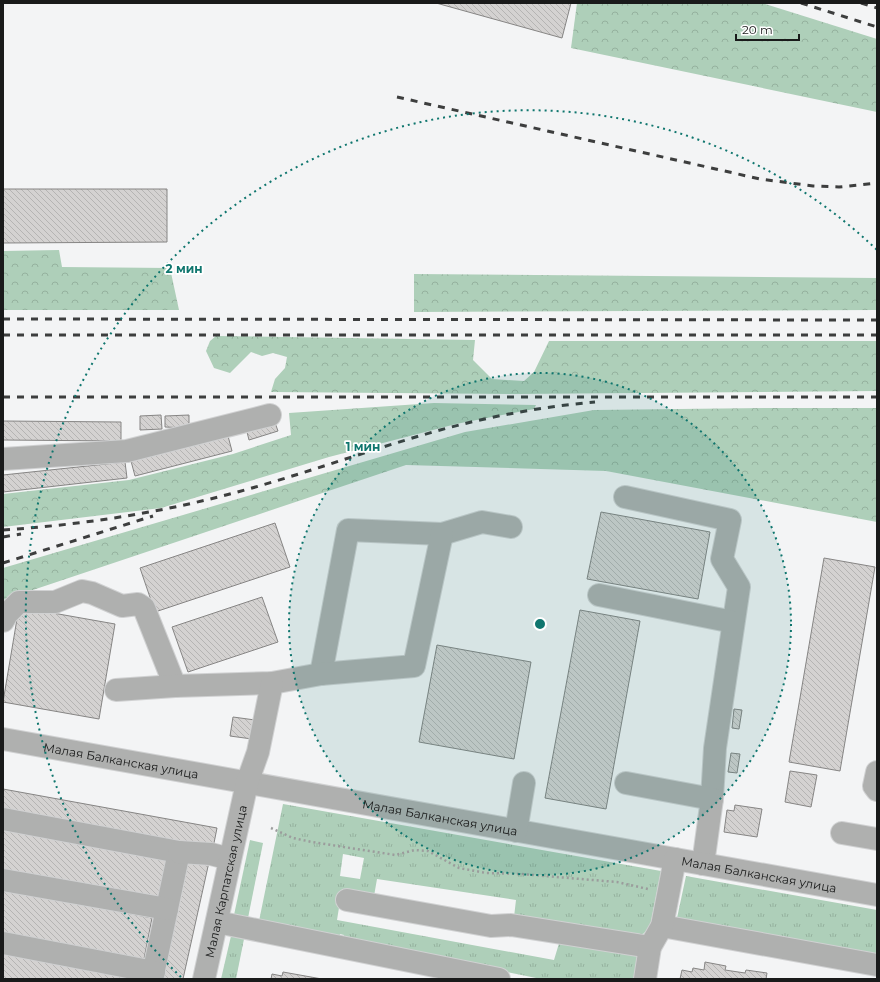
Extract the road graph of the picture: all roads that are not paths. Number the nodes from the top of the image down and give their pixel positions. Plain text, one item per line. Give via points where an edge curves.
1 (270, 415) dead end
2 (3, 459) edge
3 (625, 498) dead end
4 (511, 527) dead end
5 (442, 534) junction
6 (599, 596) dead end
7 (3, 621) edge
8 (733, 622) junction
9 (321, 674) junction
10 (272, 683) junction
11 (174, 686) junction
12 (116, 690) dead end
13 (3, 739) edge
14 (877, 772) edge
15 (247, 783) junction
16 (524, 783) dead end
17 (626, 783) dead end
18 (877, 790) edge
19 (712, 798) junction
20 (3, 819) edge
21 (516, 831) junction
22 (842, 833) dead end
23 (877, 839) edge
24 (179, 852) junction
25 (230, 859) junction
26 (675, 859) junction
27 (703, 864) junction
28 (3, 880) edge
29 (877, 895) edge
30 (347, 900) dead end
31 (167, 909) junction
32 (217, 922) junction
33 (662, 926) junction
34 (3, 943) edge
35 (650, 947) junction
36 (877, 965) edge
37 (153, 975) edge
38 (204, 979) edge
39 (499, 979) edge
40 (645, 979) edge

1 - 2 street via 127,451
3 - 8 street via 730,520 722,559 739,587
4 - 5 street via 482,522
5 - 9 street via 414,666
5 - 9 street via 348,530
6 - 8 street
7 - 11 street via 19,602 55,602 82,591 122,606 138,604 144,608
8 - 19 street via 715,748
9 - 10 street
10 - 11 street
10 - 15 street, Малая Карпатская улица via 258,752
11 - 12 street
13 - 15 street, Малая Балканская улица
14 - 18 street via 874,786
15 - 21 street, Малая Балканская улица
15 - 25 street, Малая Карпатская улица
16 - 21 street
17 - 19 street
19 - 27 street
20 - 24 street
21 - 26 street, Малая Балканская улица
22 - 23 street
24 - 25 street via 211,854
24 - 31 street
25 - 32 street, Малая Карпатская улица
26 - 27 street, Малая Балканская улица
26 - 33 street
27 - 29 street, Малая Балканская улица
28 - 31 street
30 - 35 street via 491,926 511,925
31 - 37 street
32 - 38 street, Малая Карпатская улица
32 - 39 street
33 - 35 street
33 - 36 street
34 - 37 street
35 - 40 street

